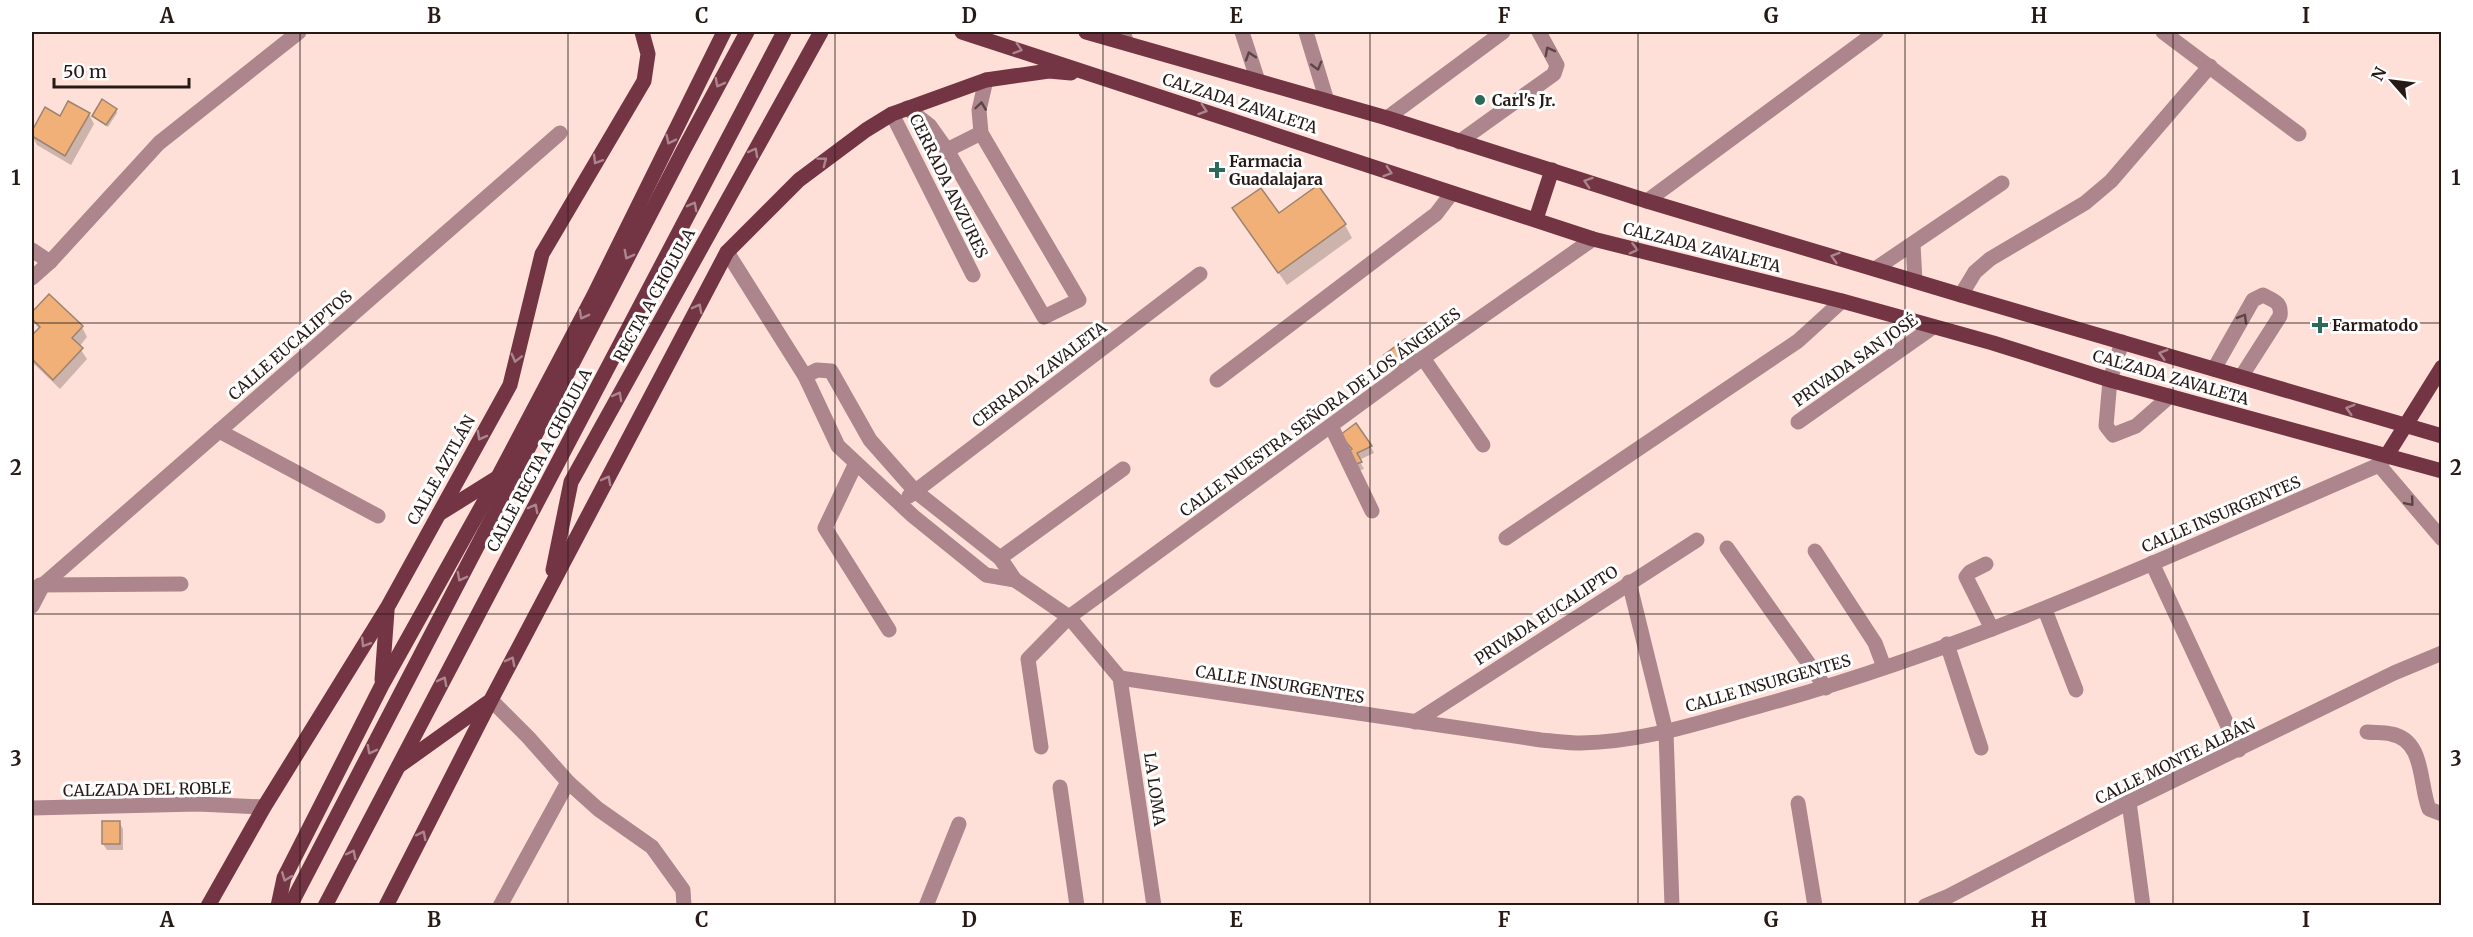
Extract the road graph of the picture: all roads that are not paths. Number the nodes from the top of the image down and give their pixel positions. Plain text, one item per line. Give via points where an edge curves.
1 (299, 32) edge
2 (642, 32) edge
3 (724, 32) edge
4 (747, 32) edge
5 (784, 32) edge
6 (821, 32) edge
7 (962, 32) edge
8 (1086, 32) edge
9 (1242, 32) edge
10 (1306, 32) edge
11 (1503, 32) edge
12 (1539, 32) edge
13 (1876, 32) edge
14 (2163, 32) edge
15 (1114, 36) edge
16 (2211, 66) junction
17 (1106, 77) junction
18 (986, 80) junction
19 (1258, 81) junction
20 (1327, 101) junction
21 (907, 108) junction
22 (892, 114) junction
23 (1387, 118) junction
24 (560, 133) dead end
25 (981, 133) junction
26 (2299, 134) dead end
27 (1459, 142) junction
28 (947, 150) junction
29 (1552, 170) junction
30 (2002, 183) dead end
31 (1452, 193) junction
32 (1647, 201) junction
33 (1536, 219) junction
34 (1593, 238) junction
35 (1913, 244) junction
36 (32, 250) edge
37 (727, 252) junction
38 (50, 262) junction
39 (1875, 268) junction
40 (1200, 274) dead end
41 (973, 275) dead end
42 (32, 278) edge
43 (1916, 281) junction
44 (1961, 295) junction
45 (1842, 301) junction
46 (1933, 327) junction
47 (2122, 342) junction
48 (1423, 358) junction
49 (2442, 367) edge
50 (2214, 369) junction
51 (805, 376) junction
52 (2241, 377) junction
53 (1217, 380) dead end
54 (2110, 380) junction
55 (2170, 396) junction
56 (1798, 422) dead end
57 (2406, 425) junction
58 (1331, 426) junction
59 (219, 431) junction
60 (2442, 436) edge
61 (1483, 445) dead end
62 (2383, 460) junction
63 (856, 463) junction
64 (1123, 469) dead end
65 (2442, 471) edge
66 (498, 477) junction
67 (915, 491) junction
68 (900, 504) junction
69 (1372, 511) dead end
70 (378, 516) dead end
71 (436, 516) junction
72 (1506, 538) dead end
73 (2442, 539) edge
74 (1697, 540) dead end
75 (1727, 548) dead end
76 (1815, 551) dead end
77 (1000, 558) junction
78 (2152, 563) junction
79 (1986, 564) dead end
80 (1015, 580) junction
81 (1629, 582) junction
82 (181, 584) dead end
83 (37, 585) edge
84 (550, 587) junction
85 (32, 606) edge
86 (387, 608) junction
87 (2045, 610) junction
88 (1069, 617) junction
89 (1992, 628) junction
90 (889, 630) dead end
91 (1947, 644) junction
92 (2442, 653) edge
93 (1884, 667) junction
94 (1120, 678) junction
95 (382, 685) junction
96 (1826, 688) junction
97 (2076, 690) dead end
98 (491, 700) junction
99 (1415, 722) junction
100 (1666, 732) junction
101 (2367, 732) dead end
102 (1041, 747) dead end
103 (1981, 748) dead end
104 (2240, 750) junction
105 (397, 768) junction
106 (568, 782) junction
107 (1060, 787) dead end
108 (2128, 802) junction
109 (1798, 803) dead end
110 (264, 807) junction
111 (32, 808) edge
112 (2442, 814) edge
113 (959, 824) dead end
114 (1950, 901) edge
115 (208, 906) edge
116 (278, 906) edge
117 (290, 906) edge
118 (325, 906) edge
119 (386, 906) edge
120 (500, 906) edge
121 (684, 906) edge
122 (926, 906) edge
123 (1077, 906) edge
124 (1154, 906) edge
125 (1672, 906) edge
126 (1815, 906) edge
127 (1925, 906) edge
128 (2143, 906) edge

1 - 38 street via 159,143
2 -> 71 main road, CALLE AZTLÁN via 648,54 644,81 542,254 510,385
3 -> 66 main road via 593,297
4 -> 117 main road, CALLE RECTA A CHOLULA
105 -> 5 main road, CALLE RECTA A CHOLULA
84 -> 6 main road, RECTA A CHOLULA via 571,482
7 -> 17 main road, CALZADA ZAVALETA
8 - 15 main road, CALZADA ZAVALETA
19 -> 9 street
10 -> 20 street
11 - 23 street
27 -> 12 street via 1554,74 1557,65
13 - 32 street
14 - 16 street
15 - 19 main road, CALZADA ZAVALETA
16 - 26 street
16 - 44 street via 2111,181 2085,203 1990,259 1975,272
17 - 18 main road via 1049,71
17 -> 31 main road, CALZADA ZAVALETA
18 - 21 main road
25 -> 18 street via 979,110
19 - 20 main road, CALZADA ZAVALETA
20 - 23 main road, CALZADA ZAVALETA
21 - 22 main road
21 - 28 street via 930,126
37 -> 22 main road via 799,180
22 - 41 street, CERRADA ANZURES
23 - 27 main road, CALZADA ZAVALETA
24 - 59 street, CALLE EUCALIPTOS
25 - 28 street
25 - 28 street via 1079,300 1044,317
27 - 29 main road, CALZADA ZAVALETA
32 -> 29 main road, CALZADA ZAVALETA
29 - 33 main road
30 - 35 street
31 - 33 main road, CALZADA ZAVALETA
31 - 53 street via 1436,214
39 -> 32 main road, CALZADA ZAVALETA
33 - 34 main road, CALZADA ZAVALETA
34 -> 45 main road, CALZADA ZAVALETA
34 - 48 street, CALLE NUESTRA SEÑORA DE LOS ÁNGELES
35 - 39 street
35 - 43 street
36 - 38 street
37 - 51 street
84 -> 37 main road
38 - 42 street
39 - 43 main road, CALZADA ZAVALETA
40 - 67 street, CERRADA ZAVALETA
43 - 44 main road, CALZADA ZAVALETA
44 - 47 main road, CALZADA ZAVALETA
45 - 46 main road, CALZADA ZAVALETA
45 - 72 street via 1798,341
46 - 54 main road, CALZADA ZAVALETA
46 - 56 street, PRIVADA SAN JOSÉ
50 -> 47 main road, CALZADA ZAVALETA
47 - 54 street
48 - 58 street, CALLE NUESTRA SEÑORA DE LOS ÁNGELES
48 - 61 street
49 - 57 main road
50 - 52 main road, CALZADA ZAVALETA
50 -> 52 street via 2253,300 2263,295 2279,303 2280,316
51 - 63 street via 838,446
51 - 67 street via 817,370 831,371 870,440
57 -> 52 main road, CALZADA ZAVALETA
54 - 55 main road, CALZADA ZAVALETA
54 - 55 street via 2106,426 2113,435 2136,426
55 - 62 main road, CALZADA ZAVALETA
57 - 60 main road, CALZADA ZAVALETA
57 - 62 main road
58 - 69 street
58 - 88 street, CALLE NUESTRA SEÑORA DE LOS ÁNGELES
59 - 70 street
59 - 83 street, CALLE EUCALIPTOS
62 - 65 main road, CALZADA ZAVALETA
62 -> 73 street
62 - 78 street, CALLE INSURGENTES
63 - 68 street
63 - 90 street via 825,528
64 - 77 street
66 - 71 main road
66 - 95 main road
67 - 68 street, CERRADA ZAVALETA
67 - 77 street
68 - 80 street via 986,575
71 - 86 main road, CALLE AZTLÁN
74 - 81 street, PRIVADA EUCALIPTO
75 - 96 street
76 - 93 street via 1875,643
77 - 80 street
78 - 87 street, CALLE INSURGENTES
78 - 104 street
79 - 89 street via 1966,577
80 - 88 street
81 - 99 street, PRIVADA EUCALIPTO
81 - 100 street
82 - 83 street
83 - 85 street
98 -> 84 main road
86 - 95 main road
86 -> 110 main road, CALLE AZTLÁN
87 - 89 street, CALLE INSURGENTES
87 - 97 street
88 - 94 street
88 - 102 street, CALLE NUESTRA SEÑORA DE LOS ÁNGELES via 1028,659
89 - 91 street, CALLE INSURGENTES
91 - 93 street, CALLE INSURGENTES
91 - 103 street
92 - 104 street, CALLE MONTE ALBÁN
93 - 96 street, CALLE INSURGENTES
94 - 99 street, CALLE INSURGENTES
94 - 124 street, LA LOMA
95 -> 116 main road via 284,878
96 - 100 street, CALLE INSURGENTES
98 - 105 main road
98 - 106 street
119 -> 98 main road
99 - 100 street, CALLE INSURGENTES via 1580,743
100 - 125 street
101 - 112 street via 2393,734 2409,743 2420,765 2429,809
104 - 108 street, CALLE MONTE ALBÁN
118 -> 105 main road, CALLE RECTA A CHOLULA
106 - 120 street
106 - 121 street via 652,847 683,890
107 - 123 street
108 - 114 street, CALLE MONTE ALBÁN
108 - 128 street
109 - 126 street
110 - 111 street, CALZADA DEL ROBLE via 198,804
110 - 115 main road, CALLE AZTLÁN
113 - 122 street
114 - 127 street, CALLE MONTE ALBÁN

